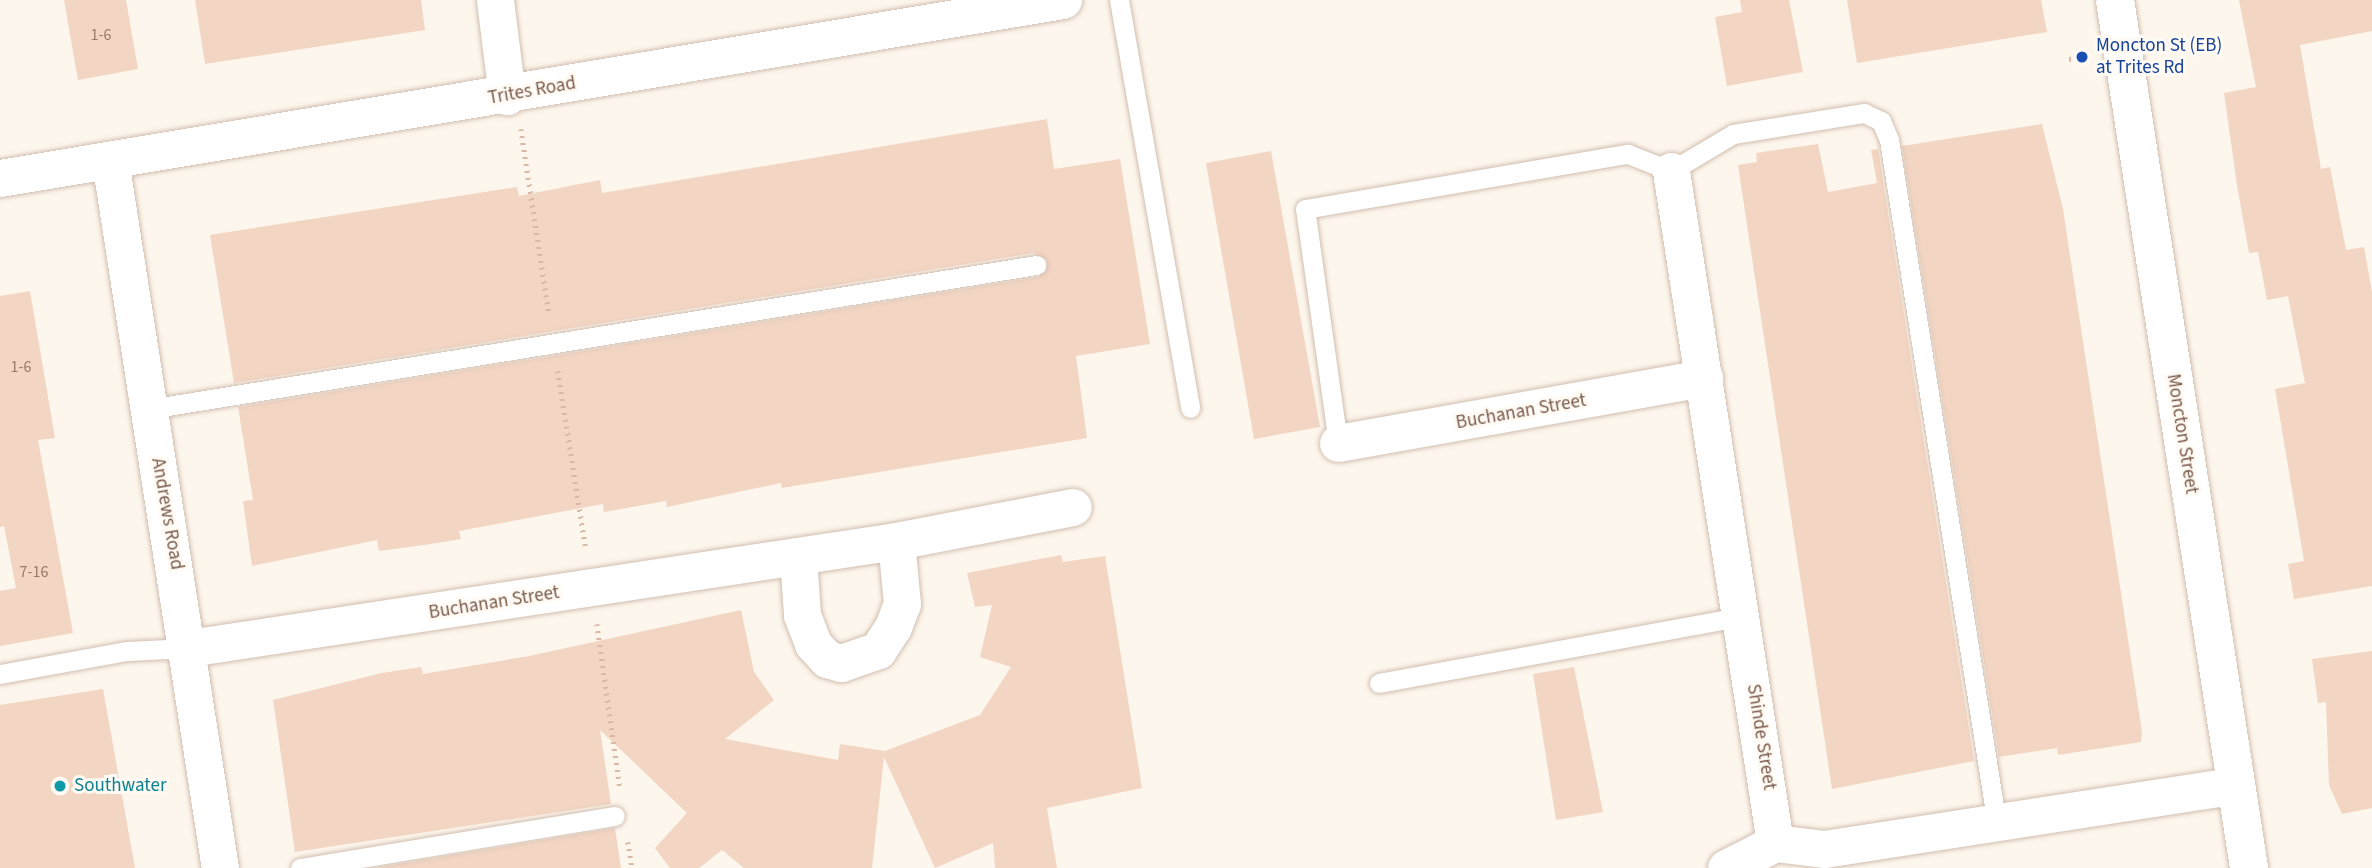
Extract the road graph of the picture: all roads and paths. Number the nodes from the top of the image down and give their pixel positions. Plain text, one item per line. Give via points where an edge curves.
1 (495, 0) edge
2 (1063, 0) edge
3 (1119, 0) edge
4 (2115, 0) edge
5 (2082, 57) dead end
6 (2069, 59) dead end
7 (512, 95) junction
8 (110, 160) junction
9 (1671, 171) junction
10 (0, 178) edge
11 (1036, 265) dead end
12 (553, 344) junction
13 (1704, 378) junction
14 (1190, 408) dead end
15 (149, 409) junction
16 (1338, 443) joint
17 (1073, 507) dead end
18 (896, 541) junction
19 (798, 556) junction
20 (592, 588) junction
21 (1743, 616) junction
22 (189, 648) junction
23 (0, 674) edge
24 (1379, 682) dead end
25 (2236, 785) junction
26 (621, 815) junction
27 (1997, 825) junction
28 (1775, 843) junction
29 (220, 868) edge
30 (300, 868) edge
31 (632, 868) edge
32 (1726, 868) edge
33 (2249, 868) edge

1 - 7 street
2 - 7 street, Trites Road
3 - 14 lane
4 - 25 street, Moncton Street
5 - 6 path
7 - 8 street, Trites Road
7 - 12 path
8 - 10 street, Trites Road
8 - 15 street, Andrews Road
9 - 13 street, Shinde Street
9 - 16 lane via 1628,154 1306,209
9 - 27 lane via 1733,134 1864,113 1881,121 1889,140
11 - 12 lane
12 - 15 lane
12 - 20 path
13 - 16 street, Buchanan Street
13 - 21 street, Shinde Street
15 - 22 street, Andrews Road
17 - 18 street, Buchanan Street
18 - 19 street, Buchanan Street
18 - 19 street via 902,604 893,627 878,650 841,663 827,659 809,634 802,615
19 - 20 street, Buchanan Street
20 - 22 street, Buchanan Street
20 - 26 path
21 - 24 lane
21 - 28 street, Shinde Street
22 - 23 lane via 127,651
22 - 29 street, Andrews Road
25 - 27 street
25 - 33 street, Moncton Street
26 - 30 lane
26 - 31 path
27 - 28 street via 1824,849
28 - 32 street

